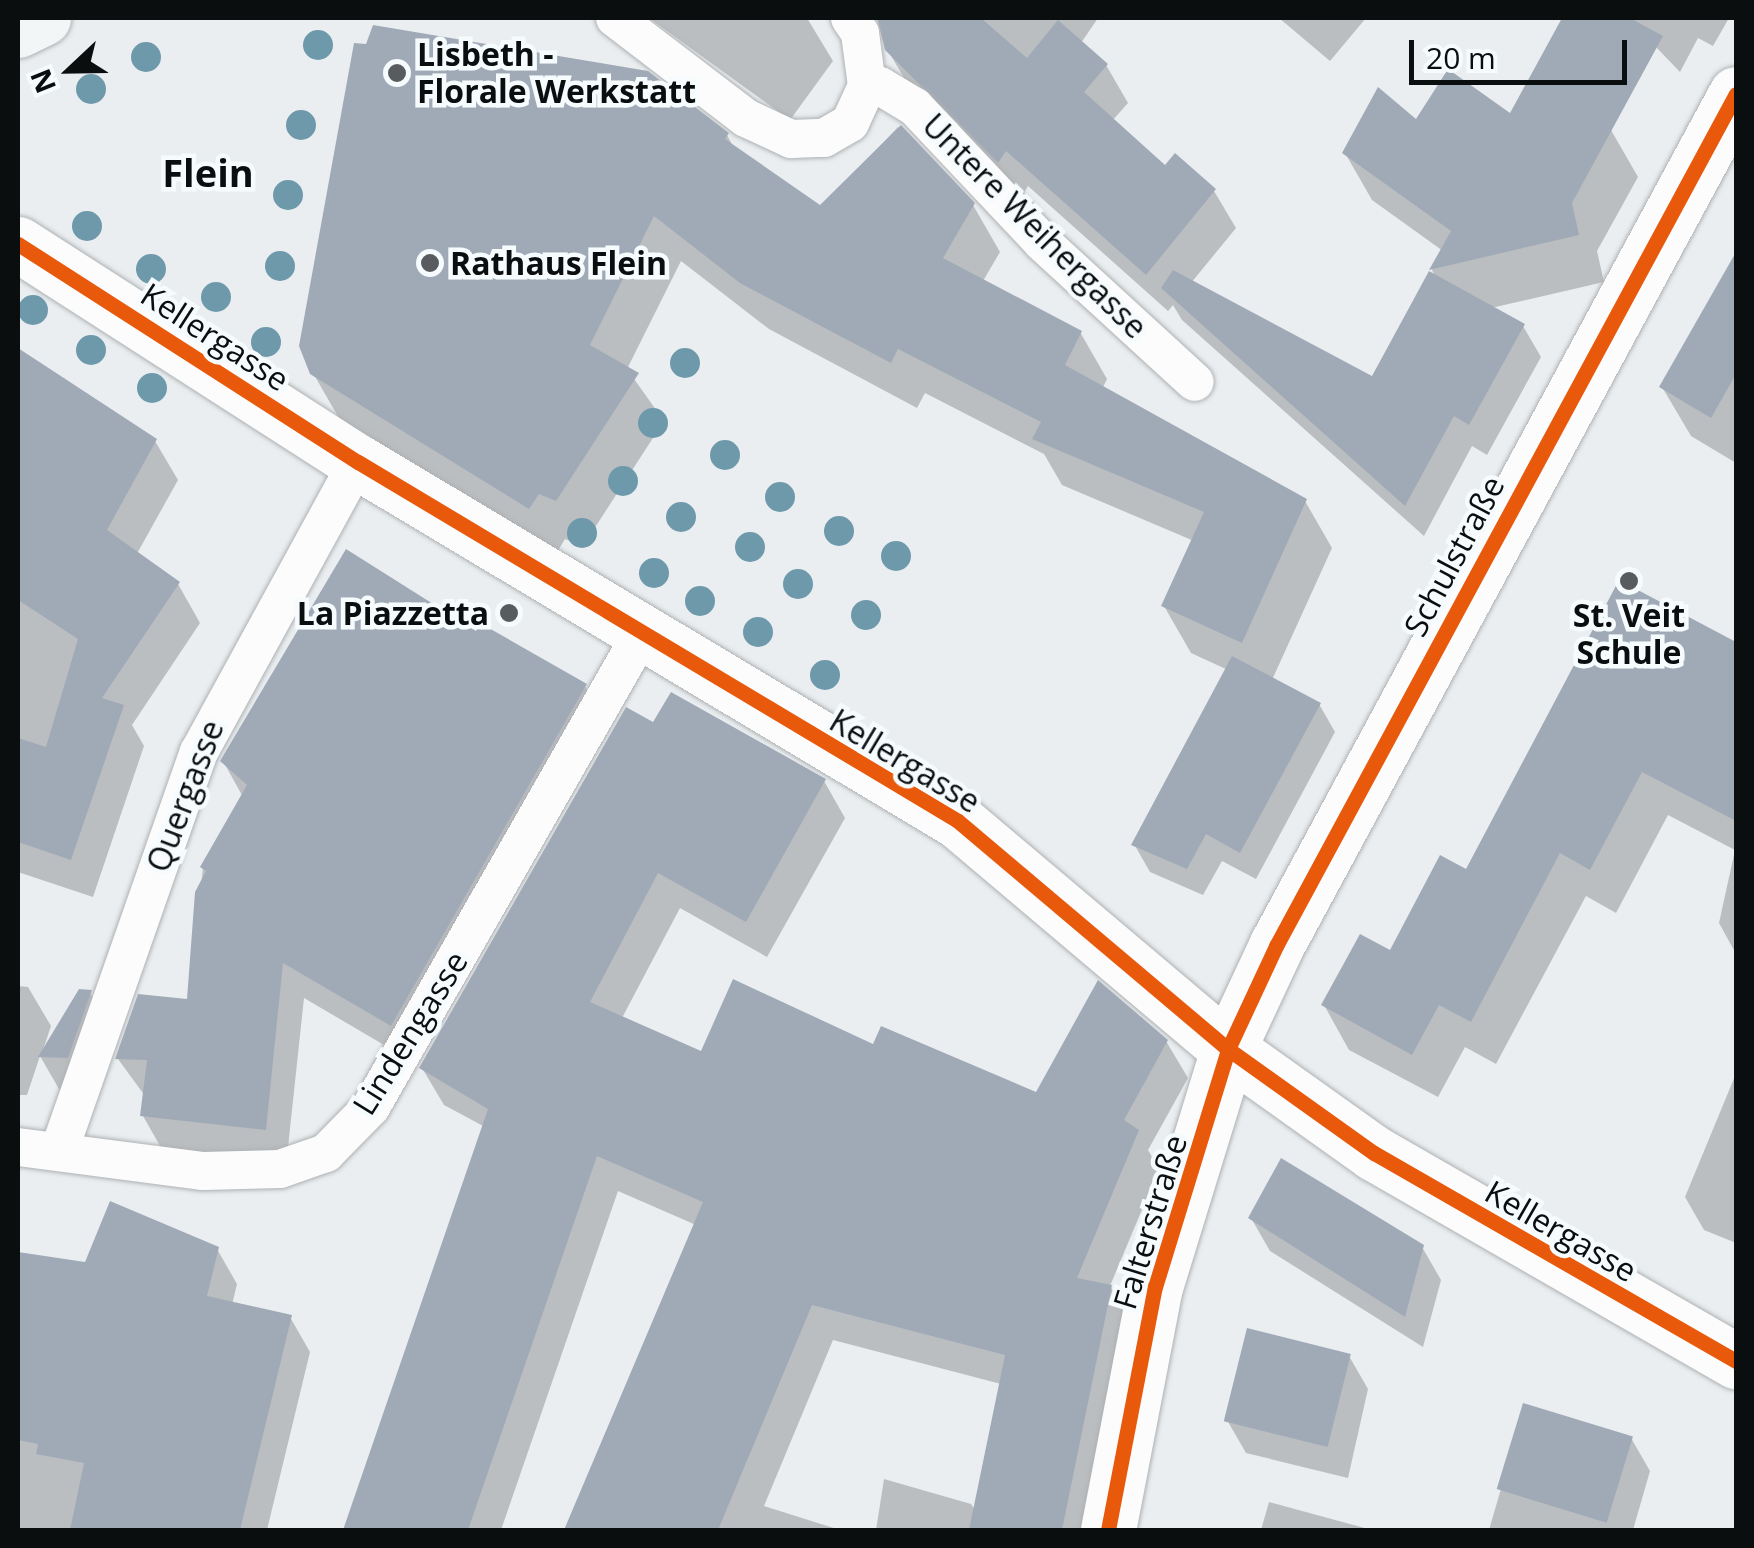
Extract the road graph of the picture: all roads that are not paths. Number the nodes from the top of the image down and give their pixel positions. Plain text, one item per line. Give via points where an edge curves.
1 (44, 18) edge
2 (614, 18) edge
3 (850, 18) edge
4 (18, 30) edge
5 (867, 86) junction
6 (1736, 94) edge
7 (18, 244) edge
8 (1195, 382) dead end
9 (358, 462) junction
10 (641, 635) junction
11 (1228, 1049) junction
12 (18, 1148) edge
13 (59, 1151) junction
14 (1736, 1361) edge
15 (1108, 1530) edge

1 - 4 main road
2 - 5 lane via 746,118 791,140 824,138 850,124
3 - 5 lane via 860,33
5 - 8 lane, Untere Weihergasse via 880,86 915,107 1042,242
6 - 11 street, Schulstraße via 1285,929
7 - 9 street, Kellergasse
9 - 10 street, Kellergasse
9 - 13 lane, Quergasse via 199,752
10 - 11 street, Kellergasse via 958,821
10 - 13 lane, Lindengasse via 371,1107 326,1152 280,1169 203,1171
11 - 14 street, Kellergasse via 1407,1174
11 - 15 street, Falterstraße via 1155,1287
12 - 13 lane, Lindengasse

